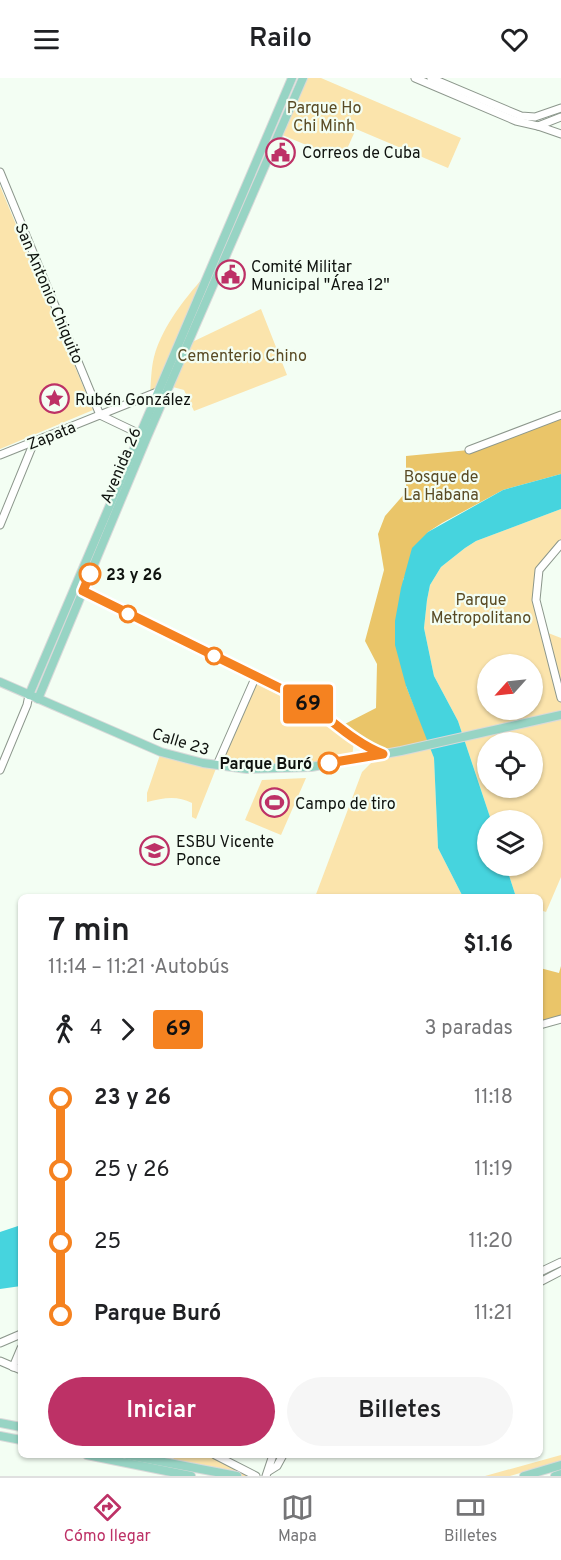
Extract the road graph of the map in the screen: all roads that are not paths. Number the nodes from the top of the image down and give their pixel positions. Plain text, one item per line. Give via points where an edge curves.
1 (292, 78) edge
2 (303, 78) edge
3 (415, 78) edge
4 (431, 78) edge
5 (561, 108) edge
6 (543, 115) junction
7 (561, 117) edge
8 (549, 123) junction
9 (538, 126) junction
10 (558, 133) edge
11 (0, 172) edge
12 (169, 386) junction
13 (158, 392) junction
14 (100, 415) junction
15 (561, 415) edge
16 (143, 435) junction
17 (34, 442) junction
18 (469, 450) dead end
19 (0, 455) edge
20 (0, 525) edge
21 (561, 544) edge
22 (79, 589) junction
23 (55, 637) junction
24 (57, 654) junction
25 (256, 676) junction
26 (0, 682) edge
27 (29, 695) junction
28 (561, 698) edge
29 (38, 699) junction
30 (561, 715) edge
31 (383, 754) junction
32 (217, 765) junction
33 (0, 770) edge
34 (561, 1019) edge
35 (543, 1024) edge
36 (561, 1262) edge
37 (543, 1271) edge
38 (561, 1271) edge
39 (543, 1280) edge
40 (18, 1335) edge
41 (0, 1343) edge
42 (18, 1355) edge
43 (0, 1361) edge
44 (13, 1366) junction
45 (18, 1368) edge
46 (0, 1425) edge
47 (18, 1434) edge
48 (18, 1435) edge
49 (0, 1437) edge
50 (102, 1458) edge
51 (142, 1458) edge
52 (221, 1458) edge
53 (272, 1458) edge
54 (281, 1458) edge
55 (561, 1464) edge
56 (268, 1473) edge
57 (561, 1474) edge
58 (191, 1476) edge
59 (237, 1476) edge
60 (256, 1476) edge
61 (524, 1476) edge
62 (555, 1476) edge

1 - 13 main road, Avenida 26
2 - 12 main road, Avenida 26
3 - 9 street via 507,119
4 - 6 street via 521,116
5 - 6 street
6 - 8 street
7 - 8 street
8 - 9 street
8 - 10 street
9 - 10 street
11 - 14 street, San Antonio Chiquito
12 - 13 street, Zapata
12 - 16 main road, Avenida 26
13 - 14 street, Zapata
13 - 16 main road, Avenida 26
14 - 16 street
14 - 17 street, Zapata
15 - 18 street
16 - 22 main road, Avenida 26
17 - 19 street, Zapata
17 - 20 street
21 - 28 street via 539,570 536,600
22 - 23 main road, Avenida 26
22 - 24 main road
22 - 25 street
23 - 24 main road
23 - 27 main road, Avenida 26
24 - 29 main road
25 - 31 street via 307,703 356,741
25 - 32 street
26 - 27 main road, Calle 23
27 - 29 main road, Calle 23
27 - 33 street
29 - 32 main road, Calle 23 via 161,752
30 - 31 main road, Calle 23
31 - 32 main road, Calle 23 via 297,768
34 - 35 street
36 - 37 street
38 - 39 street
40 - 41 street
42 - 44 street
43 - 44 street
44 - 45 street
46 - 47 main road
48 - 49 main road
50 - 58 main road
51 - 59 main road
52 - 60 street
53 - 56 street
54 - 56 street
55 - 61 main road
57 - 62 main road

